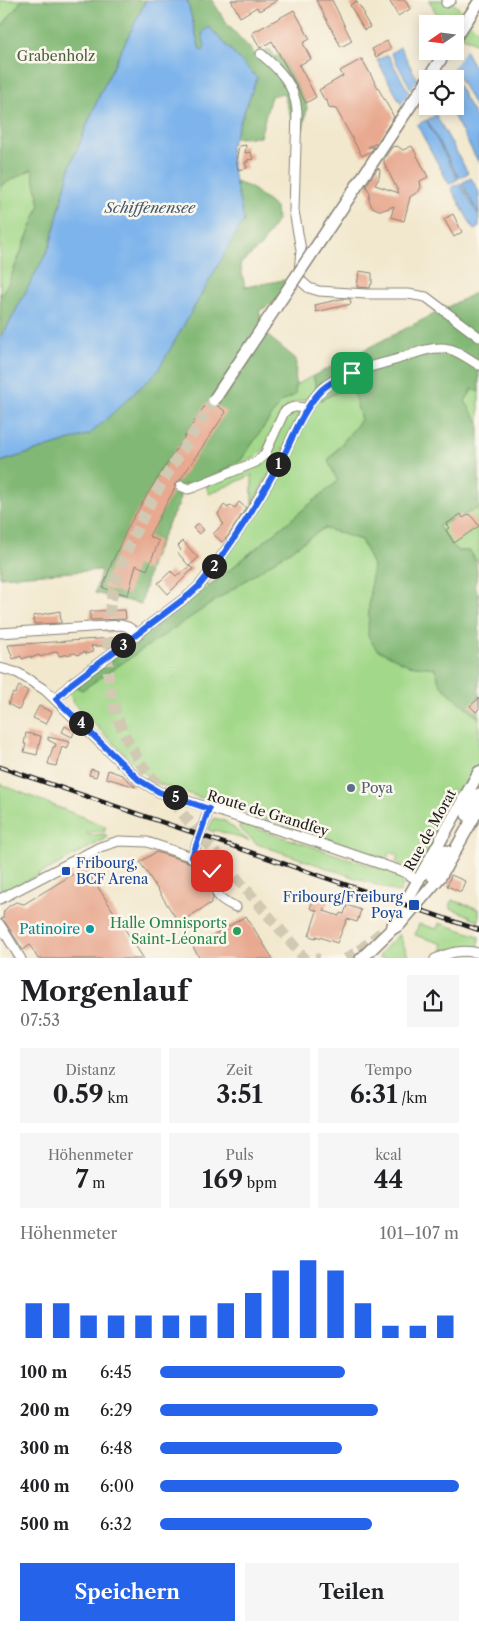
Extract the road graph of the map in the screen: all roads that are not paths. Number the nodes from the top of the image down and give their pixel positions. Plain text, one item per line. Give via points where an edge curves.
1 (479, 2) edge
2 (464, 24) edge
3 (261, 54) dead end
4 (419, 92) edge
5 (479, 337) edge
6 (479, 365) edge
7 (214, 400) tunnel mouth
8 (307, 409) junction
9 (182, 486) dead end
10 (0, 633) edge
11 (138, 634) junction
12 (0, 668) edge
13 (56, 699) junction
14 (479, 772) edge
15 (479, 794) edge
16 (479, 808) edge
17 (209, 809) junction
18 (192, 857) junction
19 (432, 875) tunnel mouth
20 (419, 880) junction
21 (0, 899) edge
22 (236, 907) dead end
23 (0, 925) edge
24 (392, 929) junction
25 (479, 953) edge
26 (365, 957) edge
27 (21, 958) edge
28 (434, 958) edge

1 - 2 main road
3 - 5 street via 281,72 295,97 294,211 301,250 301,281 319,291 426,297
4 - 7 main road, bridge
6 - 8 street via 452,349 428,350 352,373 328,384
8 - 9 street via 297,406 284,412 265,454 256,462 192,488
8 - 11 street via 252,511 209,573 189,595
10 - 11 street via 121,625
11 - 13 street
12 - 13 street, Route de Grandfey via 18,673
13 - 17 street, Route de Grandfey via 139,780 159,792
14 - 20 main road, Rue de Morat
15 - 19 main road
16 - 24 main road, Rue de Morat via 440,877
17 - 18 street
17 - 20 street, Route de Grandfey via 319,843
18 - 21 street via 148,842 119,841 100,847
18 - 22 street via 209,865 218,895
20 - 24 main road, Rue de Morat
23 - 27 street
24 - 26 main road, Rue de Morat
25 - 28 street via 454,952

